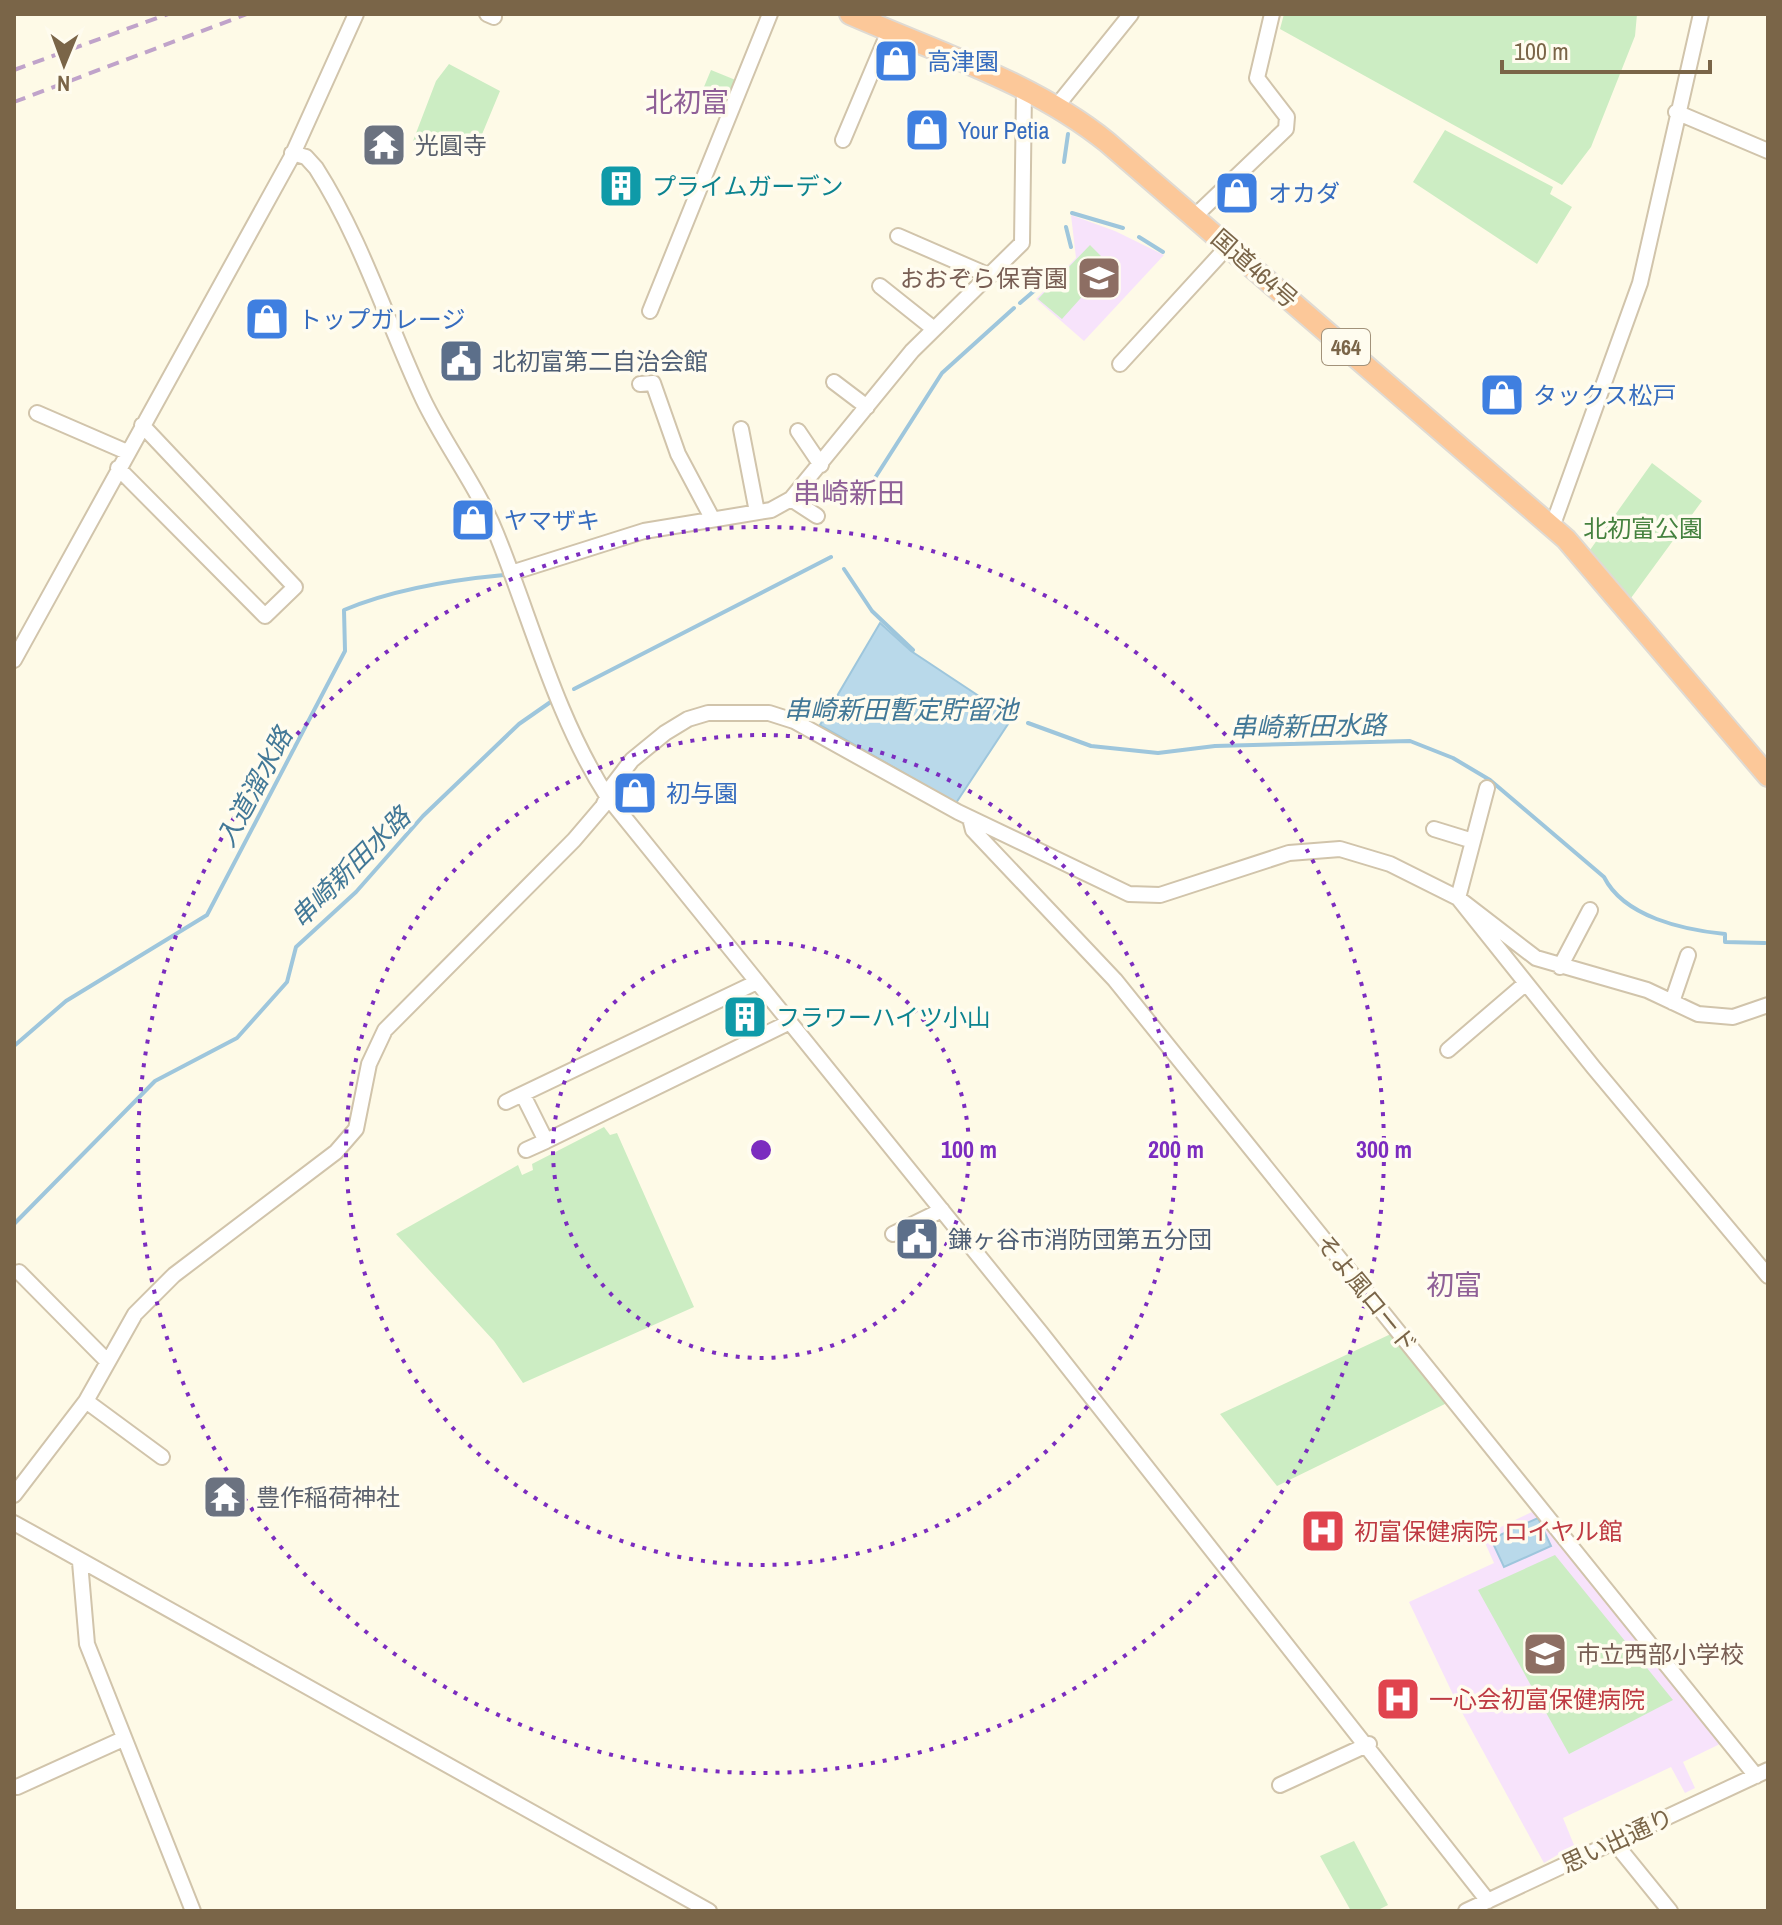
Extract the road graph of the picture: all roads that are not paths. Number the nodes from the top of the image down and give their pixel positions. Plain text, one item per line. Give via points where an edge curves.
1 (356, 14) edge
2 (770, 14) edge
3 (850, 14) edge
4 (1131, 14) edge
5 (1272, 14) edge
6 (1701, 14) edge
7 (889, 31) junction
8 (1024, 90) junction
9 (1056, 107) junction
10 (1676, 112) junction
11 (843, 140) dead end
12 (1768, 151) edge
13 (292, 153) junction
14 (1195, 216) junction
15 (898, 236) dead end
16 (1229, 245) junction
17 (990, 276) junction
18 (880, 286) dead end
19 (650, 311) dead end
20 (934, 329) junction
21 (1120, 364) dead end
22 (834, 382) dead end
23 (640, 384) dead end
24 (867, 407) junction
25 (37, 413) dead end
26 (142, 425) junction
27 (741, 429) dead end
28 (798, 431) dead end
29 (127, 452) junction
30 (821, 465) junction
31 (118, 468) junction
32 (791, 499) junction
33 (757, 512) junction
34 (817, 516) dead end
35 (712, 518) junction
36 (1548, 524) junction
37 (511, 573) junction
38 (14, 660) edge
39 (1768, 776) edge
40 (1487, 788) dead end
41 (607, 796) junction
42 (970, 818) junction
43 (1434, 829) dead end
44 (1473, 841) junction
45 (1458, 898) junction
46 (1590, 910) dead end
47 (1688, 955) dead end
48 (1560, 967) junction
49 (757, 982) junction
50 (1526, 983) junction
51 (1672, 1002) junction
52 (1768, 1005) edge
53 (790, 1022) junction
54 (1448, 1050) dead end
55 (523, 1095) junction
56 (506, 1102) dead end
57 (546, 1141) junction
58 (526, 1150) dead end
59 (942, 1210) junction
60 (893, 1234) dead end
61 (19, 1272) dead end
62 (1768, 1276) edge
63 (106, 1360) junction
64 (86, 1401) junction
65 (162, 1457) dead end
66 (14, 1495) edge
67 (14, 1523) edge
68 (80, 1562) junction
69 (123, 1739) junction
70 (1369, 1744) junction
71 (1762, 1773) edge
72 (1280, 1785) dead end
73 (17, 1787) dead end
74 (1614, 1842) junction
75 (1488, 1901) junction
76 (193, 1911) edge
77 (709, 1911) edge
78 (1466, 1911) edge
79 (1670, 1911) edge

1 - 13 street
2 - 19 street
3 - 7 highway, 国道464号 / 464
4 - 9 street
5 - 14 street via 1257,78 1287,117 1286,129
6 - 10 street
7 - 8 highway, 国道464号 / 464
7 - 11 street
8 - 9 highway, 国道464号 / 464
8 - 17 street via 1024,232 1017,250
9 - 14 highway, 国道464号 / 464 via 1097,134
10 - 12 street
10 - 36 street via 1640,283 1555,519
13 - 26 street
13 - 37 street via 306,157 334,195 419,390 487,514
14 - 16 highway, 国道464号 / 464
15 - 17 street
16 - 21 street
16 - 36 highway, 国道464号 / 464
17 - 20 street
18 - 20 street
20 - 24 street
22 - 24 street
23 - 35 street via 653,383 678,454
24 - 30 street
25 - 29 street
26 - 29 street
26 - 31 street via 295,587 265,616
27 - 33 street
28 - 30 street
29 - 31 street
30 - 32 street
31 - 38 street
32 - 33 street
32 - 34 street
33 - 35 street
35 - 37 street via 644,531
36 - 39 highway, 国道464号 / 464 via 1631,612
37 - 41 street via 576,735
40 - 44 street
41 - 42 street via 632,760 688,719 754,711 794,721
41 - 49 street
41 - 63 street via 574,840 385,1030 369,1064 356,1129 336,1152 174,1275 135,1314
42 - 45 street via 1129,894 1160,895 1261,861 1340,849 1390,864
42 - 71 street, そよ風ロード via 973,830 1115,980
43 - 44 street
44 - 45 street
45 - 48 street via 1536,958
45 - 50 street
46 - 48 street
47 - 51 street
48 - 51 street
49 - 53 street
49 - 55 street
50 - 54 street
50 - 62 street
51 - 52 street via 1698,1014 1733,1017
53 - 57 street
53 - 59 street
55 - 56 street
55 - 57 street
57 - 58 street
59 - 60 street
59 - 70 street
61 - 63 street
63 - 64 street
64 - 65 street
64 - 66 street
67 - 68 street
68 - 69 street via 87,1644
68 - 77 street
69 - 73 street
69 - 76 street
70 - 72 street
70 - 75 street
71 - 74 street, 思い出通り
74 - 75 street, 思い出通り
74 - 79 street
75 - 78 street, 思い出通り

